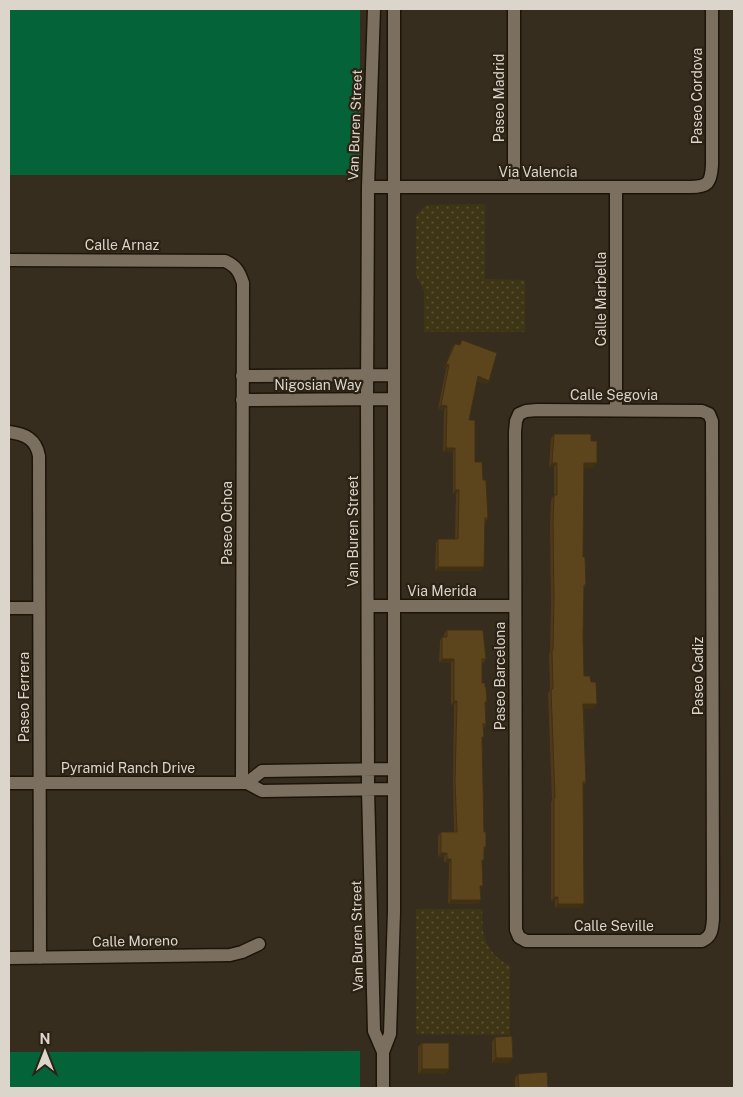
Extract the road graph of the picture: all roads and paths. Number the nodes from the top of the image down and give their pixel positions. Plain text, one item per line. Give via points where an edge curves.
1 (374, 9) edge
2 (394, 9) edge
3 (514, 9) edge
4 (712, 9) edge
5 (708, 183) joint
6 (368, 187) junction
7 (394, 187) junction
8 (514, 187) junction
9 (616, 187) junction
10 (9, 260) edge
11 (235, 266) joint
12 (393, 375) junction
13 (242, 376) junction
14 (368, 376) junction
15 (393, 399) junction
16 (242, 400) junction
17 (367, 400) junction
18 (616, 410) junction
19 (519, 414) joint
20 (709, 414) joint
21 (9, 432) edge
22 (368, 606) junction
23 (394, 606) junction
24 (515, 606) junction
25 (9, 608) edge
26 (38, 608) junction
27 (368, 769) junction
28 (394, 769) junction
29 (9, 783) edge
30 (39, 783) junction
31 (245, 783) junction
32 (368, 790) junction
33 (394, 790) junction
34 (519, 937) joint
35 (709, 937) joint
36 (259, 944) dead end
37 (9, 958) edge
38 (40, 958) junction
39 (383, 1052) junction
40 (383, 1088) edge

1 - 6 street, Van Buren Street
2 - 7 street, Van Buren Street
3 - 8 street, Paseo Madrid
4 - 5 street, Paseo Cordova via 712,165
5 - 9 street, Via Valencia via 701,187
6 - 7 street, Via Valencia
6 - 14 street, Van Buren Street
7 - 8 street, Via Valencia
7 - 12 street, Van Buren Street
8 - 9 street, Via Valencia
9 - 18 street, Calle Marbella
10 - 11 street, Calle Arnaz via 210,260 225,261
11 - 13 street, Paseo Ochoa via 243,282
12 - 14 street, Nigosian Way
12 - 15 street, Van Buren Street
13 - 14 street, Nigosian Way
13 - 16 street, Paseo Ochoa
14 - 17 street, Van Buren Street
15 - 17 street, Nigosian Way
15 - 23 street, Van Buren Street
16 - 17 street, Nigosian Way
16 - 31 street, Paseo Ochoa
17 - 22 street, Van Buren Street
18 - 19 street, Calle Segovia via 532,410
18 - 20 street, Calle Segovia via 696,410
19 - 24 street, Paseo Barcelona via 515,432
20 - 35 street, Paseo Cadiz via 713,432 713,919
21 - 26 street, Paseo Ferrera via 31,439 39,456
22 - 23 street, Via Merida
22 - 27 street, Van Buren Street
23 - 24 street, Via Merida
23 - 28 street, Van Buren Street
24 - 34 street, Paseo Barcelona via 515,919
25 - 26 street
26 - 30 street, Paseo Ferrera
27 - 28 street
27 - 31 street via 262,771
27 - 32 street, Van Buren Street
28 - 33 street, Van Buren Street
29 - 30 street, Pyramid Ranch Drive
30 - 31 street, Pyramid Ranch Drive
30 - 38 street, Paseo Ferrera
31 - 32 street, Pyramid Ranch Drive via 262,791
32 - 33 street, Pyramid Ranch Drive
32 - 39 street, Van Buren Street via 374,1031
33 - 39 street, Van Buren Street via 390,1034
34 - 35 street, Calle Seville via 526,941 702,941
36 - 38 street, Calle Moreno via 230,955
37 - 38 street, Calle Moreno
39 - 40 street, Van Buren Street

